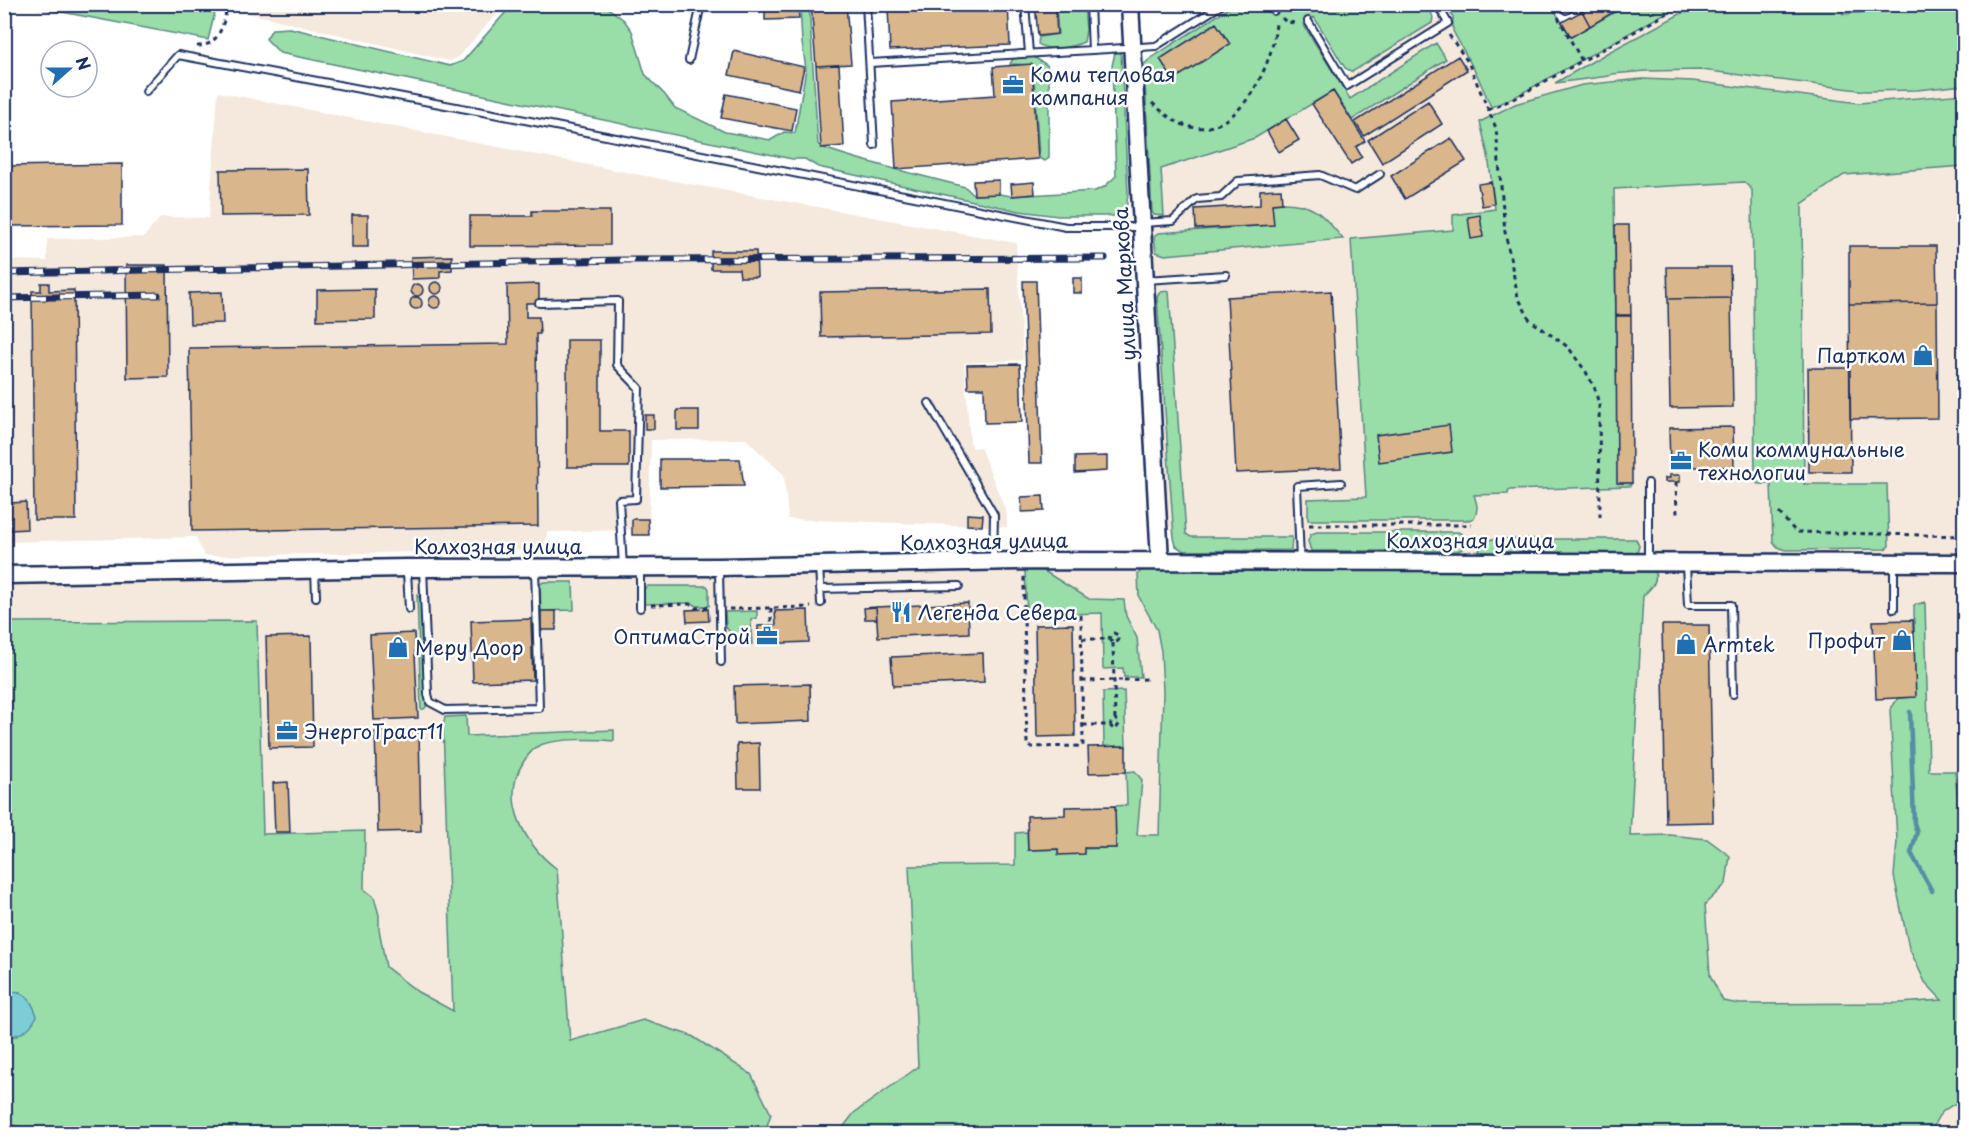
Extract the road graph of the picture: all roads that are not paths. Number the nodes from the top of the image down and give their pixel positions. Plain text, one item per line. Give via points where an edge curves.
1 (701, 4) edge
2 (866, 4) edge
3 (1025, 4) edge
4 (1090, 4) edge
5 (1130, 4) edge
6 (1223, 4) edge
7 (1437, 4) edge
8 (1575, 4) edge
9 (1565, 7) edge
10 (1308, 21) road end
11 (1133, 47) junction
12 (1092, 50) junction
13 (1029, 53) junction
14 (690, 60) dead end
15 (870, 63) junction
16 (146, 91) dead end
17 (874, 145) dead end
18 (1380, 174) dead end
19 (1141, 225) junction
20 (1226, 275) dead end
21 (1144, 280) junction
22 (539, 303) dead end
23 (929, 403) dead end
24 (1341, 483) dead end
25 (1648, 483) dead end
26 (993, 561) junction
27 (1160, 561) junction
28 (1300, 561) junction
29 (1648, 561) junction
30 (1686, 561) junction
31 (1894, 562) junction
32 (1965, 563) edge
33 (819, 565) junction
34 (535, 567) junction
35 (632, 567) junction
36 (719, 567) junction
37 (415, 568) junction
38 (315, 569) junction
39 (4, 575) edge
40 (958, 586) dead end
41 (820, 589) junction
42 (316, 597) dead end
43 (821, 603) dead end
44 (640, 607) road end
45 (409, 609) dead end
46 (1894, 609) dead end
47 (721, 662) dead end
48 (1733, 694) dead end

1 - 14 lane
2 - 15 lane
3 - 13 lane
4 - 12 lane
5 - 11 street, улица Маркова
6 - 11 lane via 1156,46
7 - 10 lane via 1448,23 1347,86
8 - 9 lane
11 - 12 lane
11 - 19 street, улица Маркова
12 - 13 lane
13 - 15 lane
15 - 17 lane
16 - 19 lane via 178,55 1066,227
18 - 19 lane via 1354,190 1320,174 1238,181 1221,197 1197,199 1173,221
19 - 21 street, улица Маркова
20 - 21 lane
21 - 27 street, улица Маркова
22 - 35 lane via 618,301 617,365 639,388 636,499 619,500
23 - 26 lane via 994,515
24 - 28 lane via 1297,486
25 - 29 lane
26 - 27 street, Колхозная улица
26 - 33 street, Колхозная улица
27 - 28 street, Колхозная улица
28 - 29 street, Колхозная улица
29 - 30 street, Колхозная улица
30 - 31 street, Колхозная улица
30 - 48 lane via 1688,605 1731,605
31 - 32 street, Колхозная улица
31 - 46 lane
33 - 36 street, Колхозная улица
33 - 41 lane
34 - 35 street, Колхозная улица
34 - 37 street, Колхозная улица
34 - 37 lane via 539,708 445,710 430,702 428,694
35 - 36 street, Колхозная улица
35 - 44 lane
36 - 47 lane
37 - 38 street, Колхозная улица
37 - 45 lane
38 - 39 street, Колхозная улица
38 - 42 lane
40 - 41 lane
41 - 43 lane

